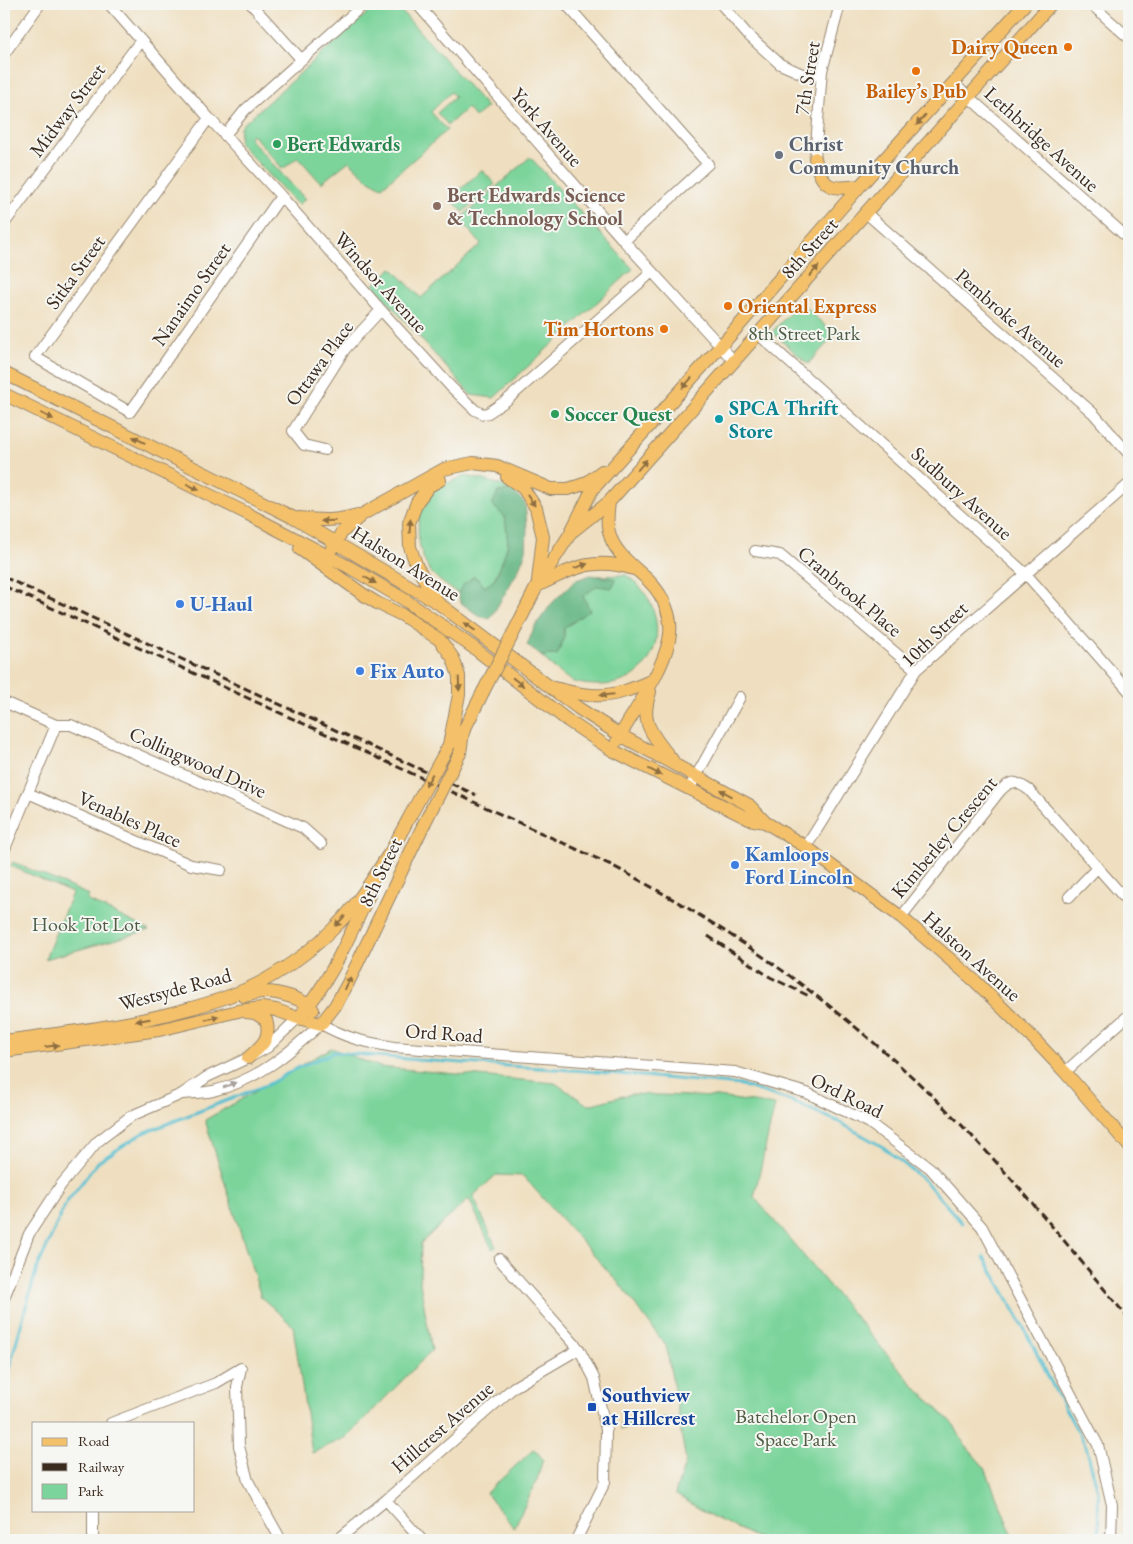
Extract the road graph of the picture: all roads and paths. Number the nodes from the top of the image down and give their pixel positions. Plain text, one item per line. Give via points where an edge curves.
1 (40, 4) edge
2 (109, 4) edge
3 (251, 4) edge
4 (364, 4) edge
5 (417, 4) edge
6 (566, 4) edge
7 (721, 4) edge
8 (840, 4) edge
9 (1025, 4) edge
10 (1051, 4) edge
11 (1091, 4) edge
12 (1129, 38) edge
13 (141, 40) junction
14 (4, 54) edge
15 (301, 59) junction
16 (822, 71) junction
17 (954, 84) junction
18 (968, 96) junction
19 (209, 118) junction
20 (225, 135) junction
21 (815, 158) joint
22 (860, 186) junction
23 (281, 196) junction
24 (866, 213) junction
25 (4, 224) edge
26 (1129, 239) edge
27 (624, 241) junction
28 (652, 272) junction
29 (381, 310) junction
30 (758, 334) junction
31 (720, 347) junction
32 (734, 361) junction
33 (4, 373) edge
34 (4, 394) edge
35 (130, 412) joint
36 (325, 450) dead end
37 (1129, 454) edge
38 (622, 456) junction
39 (1129, 484) edge
40 (609, 502) junction
41 (246, 514) junction
42 (363, 514) junction
43 (292, 517) junction
44 (570, 534) junction
45 (336, 542) junction
46 (755, 551) dead end
47 (328, 556) junction
48 (635, 569) junction
49 (1026, 574) junction
50 (537, 586) junction
51 (438, 603) junction
52 (916, 670) junction
53 (653, 680) junction
54 (551, 688) junction
55 (1129, 691) edge
56 (740, 697) dead end
57 (4, 702) edge
58 (56, 724) junction
59 (463, 732) junction
60 (620, 735) junction
61 (449, 745) junction
62 (612, 750) junction
63 (677, 766) junction
64 (696, 776) junction
65 (689, 789) junction
66 (28, 793) junction
67 (765, 822) junction
68 (321, 844) dead end
69 (806, 847) junction
70 (4, 851) edge
71 (389, 854) junction
72 (1098, 868) junction
73 (221, 870) dead end
74 (1069, 897) dead end
75 (1129, 903) edge
76 (901, 917) junction
77 (207, 1004) junction
78 (310, 1005) junction
79 (238, 1011) junction
80 (1129, 1015) edge
81 (298, 1018) junction
82 (321, 1024) junction
83 (4, 1040) edge
84 (4, 1051) edge
85 (248, 1058) junction
86 (1065, 1072) junction
87 (182, 1094) junction
88 (1129, 1146) edge
89 (499, 1259) dead end
90 (4, 1298) edge
91 (578, 1349) junction
92 (114, 1422) edge
93 (386, 1500) junction
94 (93, 1512) edge
95 (92, 1540) edge
96 (281, 1540) edge
97 (335, 1540) edge
98 (422, 1540) edge
99 (576, 1540) edge
100 (1111, 1540) edge

1 - 14 street
2 - 13 street, Windsor Avenue
3 - 15 street
4 - 15 street
5 - 27 street, York Avenue
6 - 27 street via 708,164
7 - 16 street via 780,64 807,76
8 - 16 street, 7th Street
9 - 17 main road, 8th Street
10 - 18 main road, 8th Street
11 - 12 street
13 - 19 street, Windsor Avenue
13 - 25 street, Midway Street
15 - 20 street via 244,110
16 - 21 street, 7th Street
17 - 18 street, Lethbridge Avenue
17 -> 22 main road, 8th Street
18 - 24 main road, 8th Street
18 - 26 street, Lethbridge Avenue
19 - 20 street, Windsor Avenue
19 - 35 street, Sitka Street via 35,357
20 - 23 street, Windsor Avenue
21 - 22 main road via 818,171 832,187
22 - 31 main road, 8th Street
23 - 29 street, Windsor Avenue
23 - 35 street, Nanaimo Street
30 -> 24 main road, 8th Street
24 - 37 street, Pembroke Avenue via 1093,412
27 - 28 street, York Avenue
28 - 29 street, Windsor Avenue via 507,400 483,414 451,387
28 - 31 street, York Avenue
29 - 36 street, Ottawa Place via 345,349 292,431 304,445
30 - 32 main road, 8th Street
30 - 49 street, Sudbury Avenue
31 - 32 street, York Avenue
31 -> 38 main road, 8th Street
40 -> 32 main road, 8th Street
43 -> 33 main road, Halston Avenue
34 -> 41 main road, Halston Avenue
38 - 42 main road via 586,483 568,489 551,489 497,466 473,463 444,469
38 - 44 main road, 8th Street via 592,490
39 - 49 street, 10th Street
40 - 44 main road, 8th Street
40 - 48 main road via 609,533 618,550
41 - 47 main road, Halston Avenue
41 -> 61 main road via 364,595 440,640 453,658 459,676 460,695
42 -> 43 main road via 336,521
42 - 45 main road via 342,532
43 - 45 main road, Halston Avenue
44 - 50 main road, 8th Street
45 - 47 main road
45 - 51 main road, Halston Avenue
46 - 52 street, Cranbrook Place via 780,555
47 -> 62 main road, Halston Avenue via 405,600
50 -> 48 main road via 590,563
48 - 53 main road via 662,599 670,619 665,658
49 - 52 street, 10th Street
49 - 55 street, Sudbury Avenue
51 -> 50 main road via 417,567 410,547 409,523 417,502 429,486 462,470 486,470 504,475 523,488 532,501 543,537
50 - 59 main road, 8th Street, bridge
54 -> 51 main road, Halston Avenue
52 - 69 street, 10th Street
53 -> 54 main road via 611,695 592,696
53 - 60 main road
53 - 63 main road via 646,705 647,722
54 - 60 main road, Halston Avenue
56 - 64 street
57 - 58 street, Collingwood Drive
58 - 66 street
58 - 68 street, Collingwood Drive via 71,725 303,828
59 - 61 main road, 8th Street
82 -> 59 main road, 8th Street, bridge via 347,985 460,753
60 - 62 main road
60 - 63 main road, Halston Avenue
61 -> 71 main road, 8th Street, bridge
62 -> 65 main road, Halston Avenue
63 - 64 main road, Halston Avenue
64 - 65 street
67 -> 64 main road, Halston Avenue via 749,806
65 - 67 main road, Halston Avenue via 750,819
66 - 70 street
66 - 73 street, Venables Place via 190,865
67 - 69 main road, Halston Avenue
69 - 76 main road, Halston Avenue
71 -> 77 main road, Westsyde Road via 359,900 317,944 264,980
71 - 78 main road, 8th Street via 330,974
72 - 74 street
72 - 75 street, Kimberley Crescent
72 - 76 street, Kimberley Crescent via 1029,790 1013,782 1000,791
76 - 86 main road, Halston Avenue via 993,998
77 - 78 main road via 263,992 279,993
77 -> 83 main road, Westsyde Road via 113,1026
78 - 81 main road, 8th Street
78 - 82 main road
79 - 81 main road, Westsyde Road via 262,1008
84 -> 79 main road, Westsyde Road via 160,1030
79 - 85 main road via 255,1013 266,1020 268,1027 263,1043
80 - 86 street
81 - 82 main road, Westsyde Road
81 - 85 street via 268,1047
87 -> 82 street via 212,1091 245,1080 273,1065
82 - 100 street, Ord Road via 355,1039 394,1047 735,1072 807,1093 868,1122 930,1168 982,1227 1098,1445 1112,1505
85 - 87 street via 207,1077
86 - 88 main road, Halston Avenue
87 - 90 street via 131,1116 97,1142 61,1185 29,1234
89 - 91 street
91 - 93 street, Hillcrest Avenue via 514,1387
91 - 99 street via 594,1378 606,1430 605,1482
92 - 96 street via 216,1383 241,1368 237,1387 239,1446 248,1481
93 - 97 street, Hillcrest Avenue
93 - 98 street
94 - 95 street

